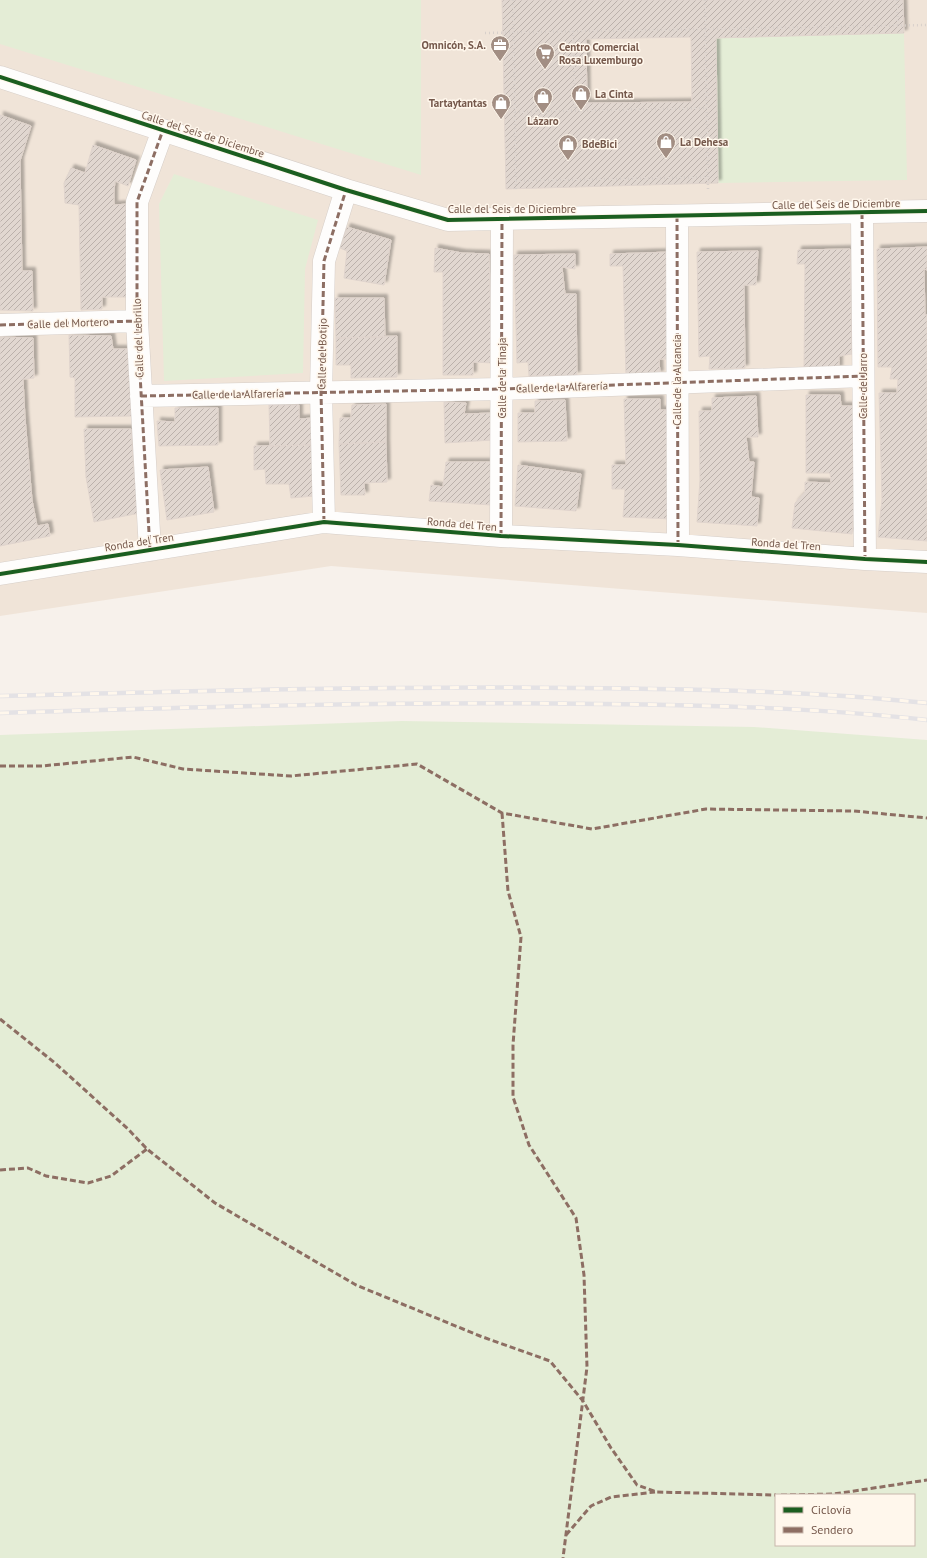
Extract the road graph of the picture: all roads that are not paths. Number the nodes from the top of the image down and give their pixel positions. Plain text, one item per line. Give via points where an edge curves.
1 (0, 77) edge
2 (163, 130) junction
3 (346, 190) junction
4 (927, 212) edge
5 (862, 213) junction
6 (677, 216) junction
7 (509, 219) junction
8 (137, 321) junction
9 (0, 325) edge
10 (863, 376) junction
11 (678, 383) junction
12 (502, 389) junction
13 (321, 392) junction
14 (141, 396) junction
15 (324, 522) junction
16 (501, 536) junction
17 (678, 545) junction
18 (150, 550) junction
19 (864, 559) junction
20 (927, 562) edge
21 (0, 574) edge

1 - 2 street, Calle del Seis de Diciembre
2 - 3 street, Calle del Seis de Diciembre
2 - 8 street, Calle del Lebrillo via 137,202
3 - 7 street, Calle del Seis de Diciembre via 448,220
3 - 13 street, Calle del Botijo via 324,260
4 - 5 street, Calle del Seis de Diciembre
5 - 6 street, Calle del Seis de Diciembre
5 - 10 street, Calle del Jarro
6 - 7 street, Calle del Seis de Diciembre
6 - 11 street, Calle de la Alcancía
7 - 12 street, Calle de la Tinaja
8 - 9 street, Calle del Mortero
8 - 14 street, Calle del Lebrillo
10 - 11 street, Calle de la Alfarería
10 - 19 street, Calle del Jarro
11 - 12 street, Calle de la Alfarería
11 - 17 street, Calle de la Alcancía
12 - 13 street, Calle de la Alfarería
12 - 16 street, Calle de la Tinaja
13 - 14 street, Calle de la Alfarería
13 - 15 street, Calle del Botijo
14 - 18 street, Calle del Lebrillo
15 - 16 street, Ronda del Tren
15 - 18 street, Ronda del Tren
16 - 17 street, Ronda del Tren
17 - 19 street, Ronda del Tren
18 - 21 street, Ronda del Tren
19 - 20 street, Ronda del Tren

